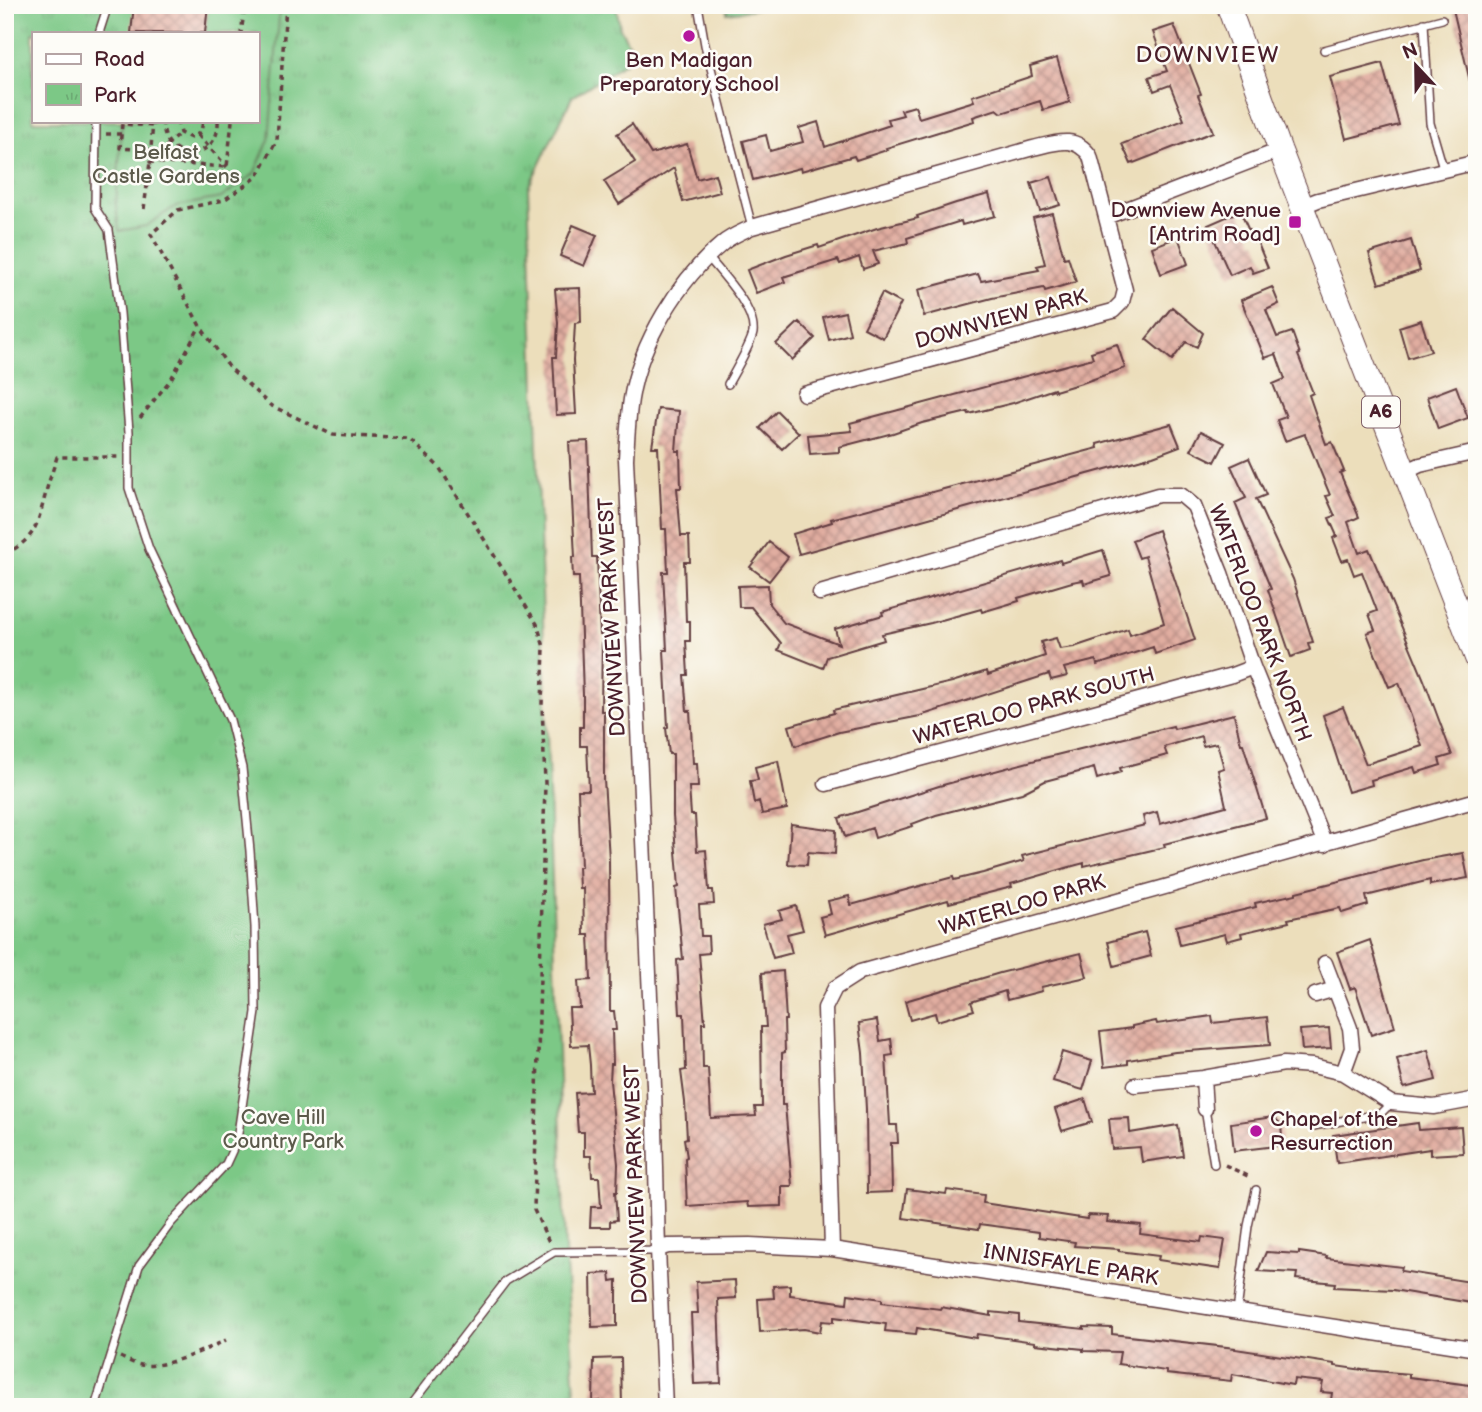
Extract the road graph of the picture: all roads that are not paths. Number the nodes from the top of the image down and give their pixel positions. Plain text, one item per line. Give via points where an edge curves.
1 (108, 5) edge
2 (698, 5) edge
3 (1228, 5) edge
4 (1442, 19) dead end
5 (1424, 23) junction
6 (99, 32) edge
7 (1324, 50) dead end
8 (96, 122) edge
9 (1280, 150) junction
10 (1090, 156) joint
11 (1477, 162) edge
12 (1444, 171) junction
13 (1303, 206) junction
14 (1106, 217) junction
15 (752, 227) junction
16 (708, 257) junction
17 (728, 384) dead end
18 (804, 394) dead end
19 (1477, 452) edge
20 (1405, 472) junction
21 (820, 593) dead end
22 (1477, 659) edge
23 (1253, 667) junction
24 (825, 783) dead end
25 (1477, 800) edge
26 (1325, 844) junction
27 (1325, 963) dead end
28 (1335, 989) junction
29 (1315, 995) dead end
30 (1343, 1073) junction
31 (1203, 1078) junction
32 (1135, 1086) dead end
33 (1477, 1099) edge
34 (1391, 1102) junction
35 (1205, 1109) joint
36 (1313, 1126) dead end
37 (1214, 1164) road end
38 (1256, 1190) road end
39 (658, 1249) junction
40 (832, 1249) junction
41 (1237, 1312) junction
42 (1477, 1349) edge
43 (95, 1407) edge
44 (408, 1407) edge
45 (665, 1407) edge

1 - 6 lane
2 - 15 lane
3 - 9 main road, A6
4 - 5 lane
5 - 7 lane
5 - 12 lane via 1430,123
8 - 43 lane via 95,208 109,230 120,313 129,488 149,549 230,720 242,768 255,927 256,1012 237,1140 226,1164 171,1223 139,1266
9 - 13 main road, A6
9 - 14 street
10 - 14 street, DOWNVIEW PARK
10 - 15 street, DOWNVIEW PARK WEST via 1083,145 1058,142
11 - 12 street
12 - 13 street
13 - 20 main road, A6
14 - 18 street, DOWNVIEW PARK via 1125,290 1113,311
15 - 16 street, DOWNVIEW PARK WEST
16 - 17 lane via 748,311 753,333
16 - 39 street, DOWNVIEW PARK WEST via 667,308 645,347 631,397 626,459
19 - 20 street
20 - 22 main road, A6
21 - 23 street, WATERLOO PARK NORTH via 1158,495 1181,495 1194,506
23 - 24 street, WATERLOO PARK SOUTH
23 - 26 street, WATERLOO PARK NORTH
25 - 26 street, WATERLOO PARK
26 - 40 street, WATERLOO PARK via 860,972 835,988 825,1009
27 - 28 street
28 - 29 street
28 - 30 street via 1350,1028 1352,1048
30 - 31 street via 1284,1064
30 - 34 street
31 - 32 street
31 - 35 street
33 - 34 street via 1434,1107
34 - 36 lane via 1380,1114
35 - 37 lane
38 - 41 lane
39 - 40 street, INNISFAYLE PARK via 750,1245
39 - 44 lane via 554,1252 506,1281
39 - 45 street, DOWNVIEW PARK WEST
40 - 41 street, INNISFAYLE PARK
41 - 42 street, INNISFAYLE PARK

